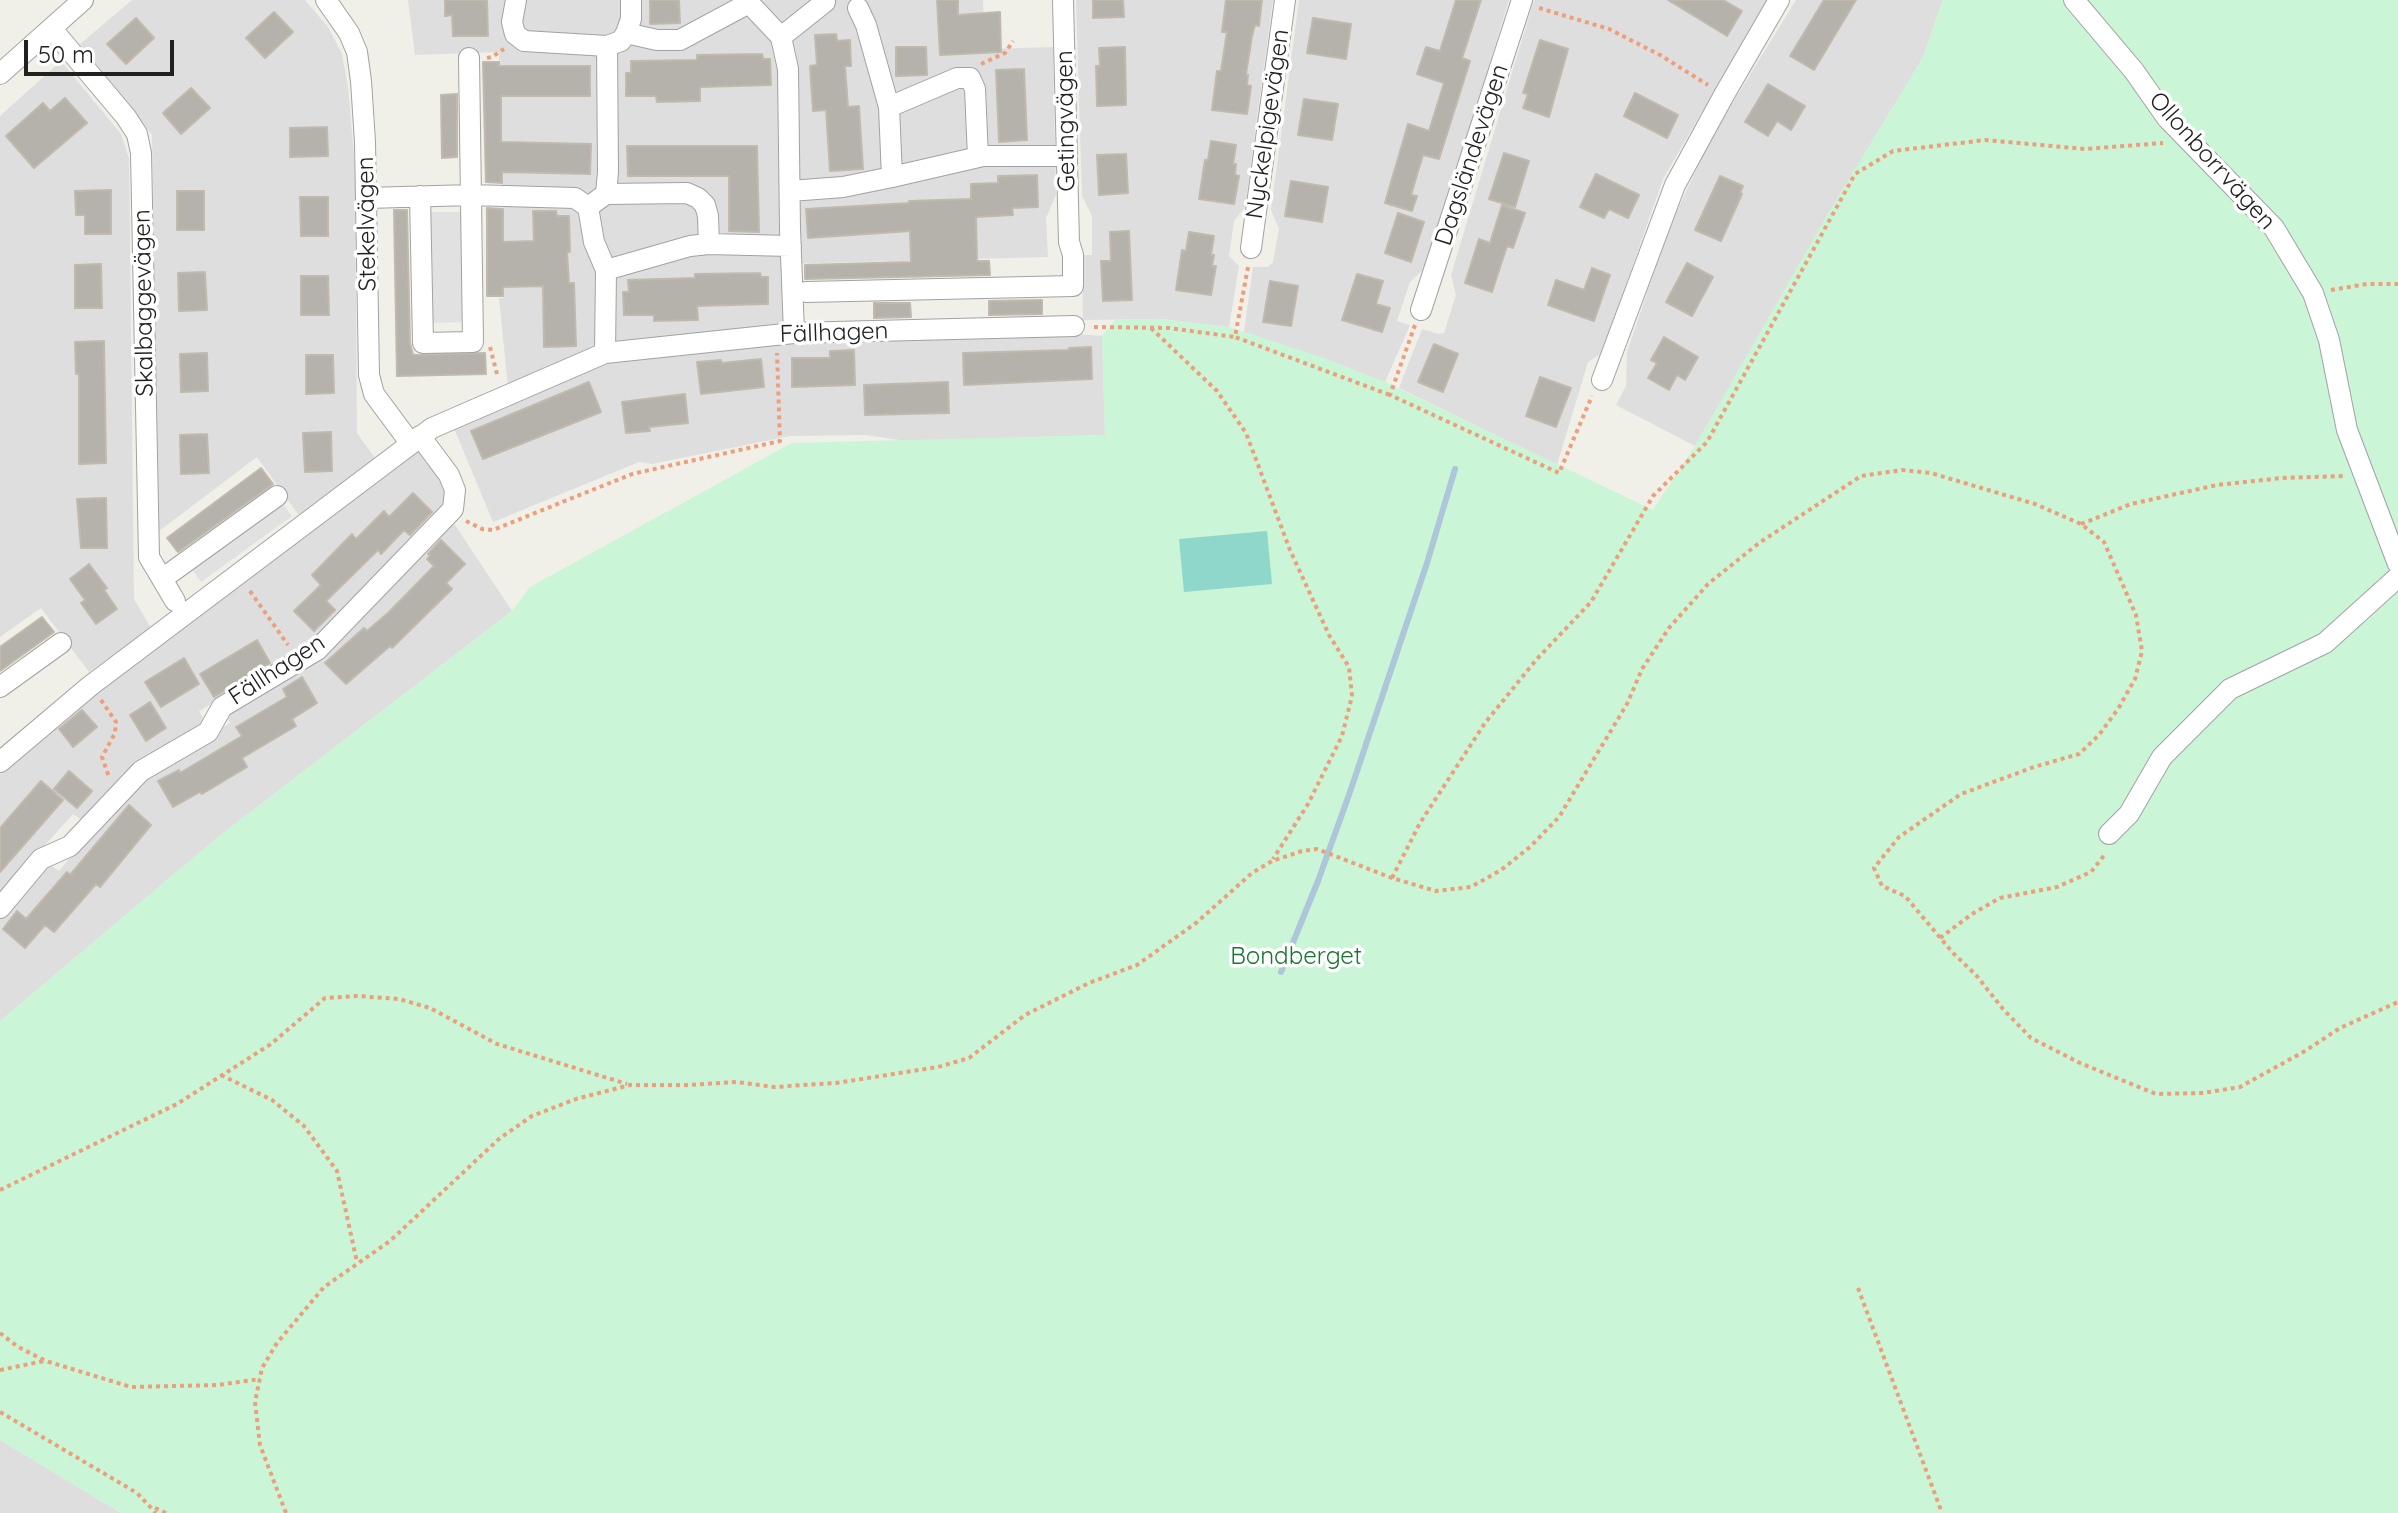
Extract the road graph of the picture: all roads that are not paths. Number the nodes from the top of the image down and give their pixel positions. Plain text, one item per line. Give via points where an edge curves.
1 (83, 0) edge
2 (326, 0) edge
3 (516, 0) edge
4 (631, 0) edge
5 (1063, 0) edge
6 (1285, 0) edge
7 (1779, 0) edge
8 (2074, 0) edge
9 (824, 1) edge
10 (1522, 1) edge
11 (748, 2) edge
12 (861, 4) edge
13 (52, 29) junction
14 (626, 33) junction
15 (781, 37) junction
16 (607, 46) junction
17 (469, 58) road end
18 (0, 74) edge
19 (889, 107) junction
20 (1067, 156) junction
21 (978, 157) junction
22 (892, 177) junction
23 (790, 191) junction
24 (606, 194) junction
25 (471, 195) junction
26 (420, 196) junction
27 (367, 198) junction
28 (588, 207) junction
29 (709, 244) junction
30 (791, 246) junction
31 (1251, 248) road end
32 (606, 270) junction
33 (806, 292) dead end
34 (1421, 310) road end
35 (1074, 326) road end
36 (785, 334) junction
37 (605, 353) junction
38 (1602, 380) road end
39 (416, 440) junction
40 (277, 496) dead end
41 (2398, 564) edge
42 (2398, 577) edge
43 (162, 579) junction
44 (175, 601) dead end
45 (61, 643) dead end
46 (0, 687) edge
47 (0, 762) edge
48 (2109, 834) road end
49 (0, 908) edge

1 - 13 street
2 - 27 street, Stekelvägen via 357,52
3 - 16 street via 512,22 524,41
4 - 14 street
5 - 20 street, Getingvägen
6 - 31 street, Nyckelpigevägen
7 - 38 street via 1675,185
8 - 41 street, Ollonborrvägen via 2167,118 2274,228 2313,293 2329,340 2347,430
9 - 12 street
9 - 15 street
10 - 34 street, Dagsländevägen
11 - 14 street via 680,40
11 - 15 street
12 - 19 street
13 - 18 street
13 - 43 street, Skalbaggevägen via 126,117 141,153 147,533 149,557
14 - 16 street
15 - 23 street via 788,69
16 - 24 street
17 - 25 street
19 - 21 street via 957,78 970,78
19 - 22 street
20 - 21 street
20 - 33 street, Getingvägen via 1073,286
21 - 22 street
22 - 23 street
23 - 30 street
24 - 28 street
24 - 29 street via 687,193 698,198 708,216
25 - 26 street
25 - 26 street via 473,342 423,343
25 - 28 street via 575,198
26 - 27 street
27 - 39 street, Stekelvägen via 369,375 374,394
28 - 32 street
29 - 30 street
29 - 32 street
30 - 36 street
32 - 37 street
35 - 36 street, Fällhagen
36 - 37 street, Fällhagen
37 - 39 street, Fällhagen via 432,428
39 - 47 street, Fällhagen via 90,686
39 - 49 street, Fällhagen via 449,475 455,490 453,509 317,650 222,707 208,732 141,771 70,846 41,859
40 - 43 street
42 - 48 street via 2325,643 2230,689 2162,757 2129,814
43 - 44 street, Skalbaggevägen
45 - 46 street

